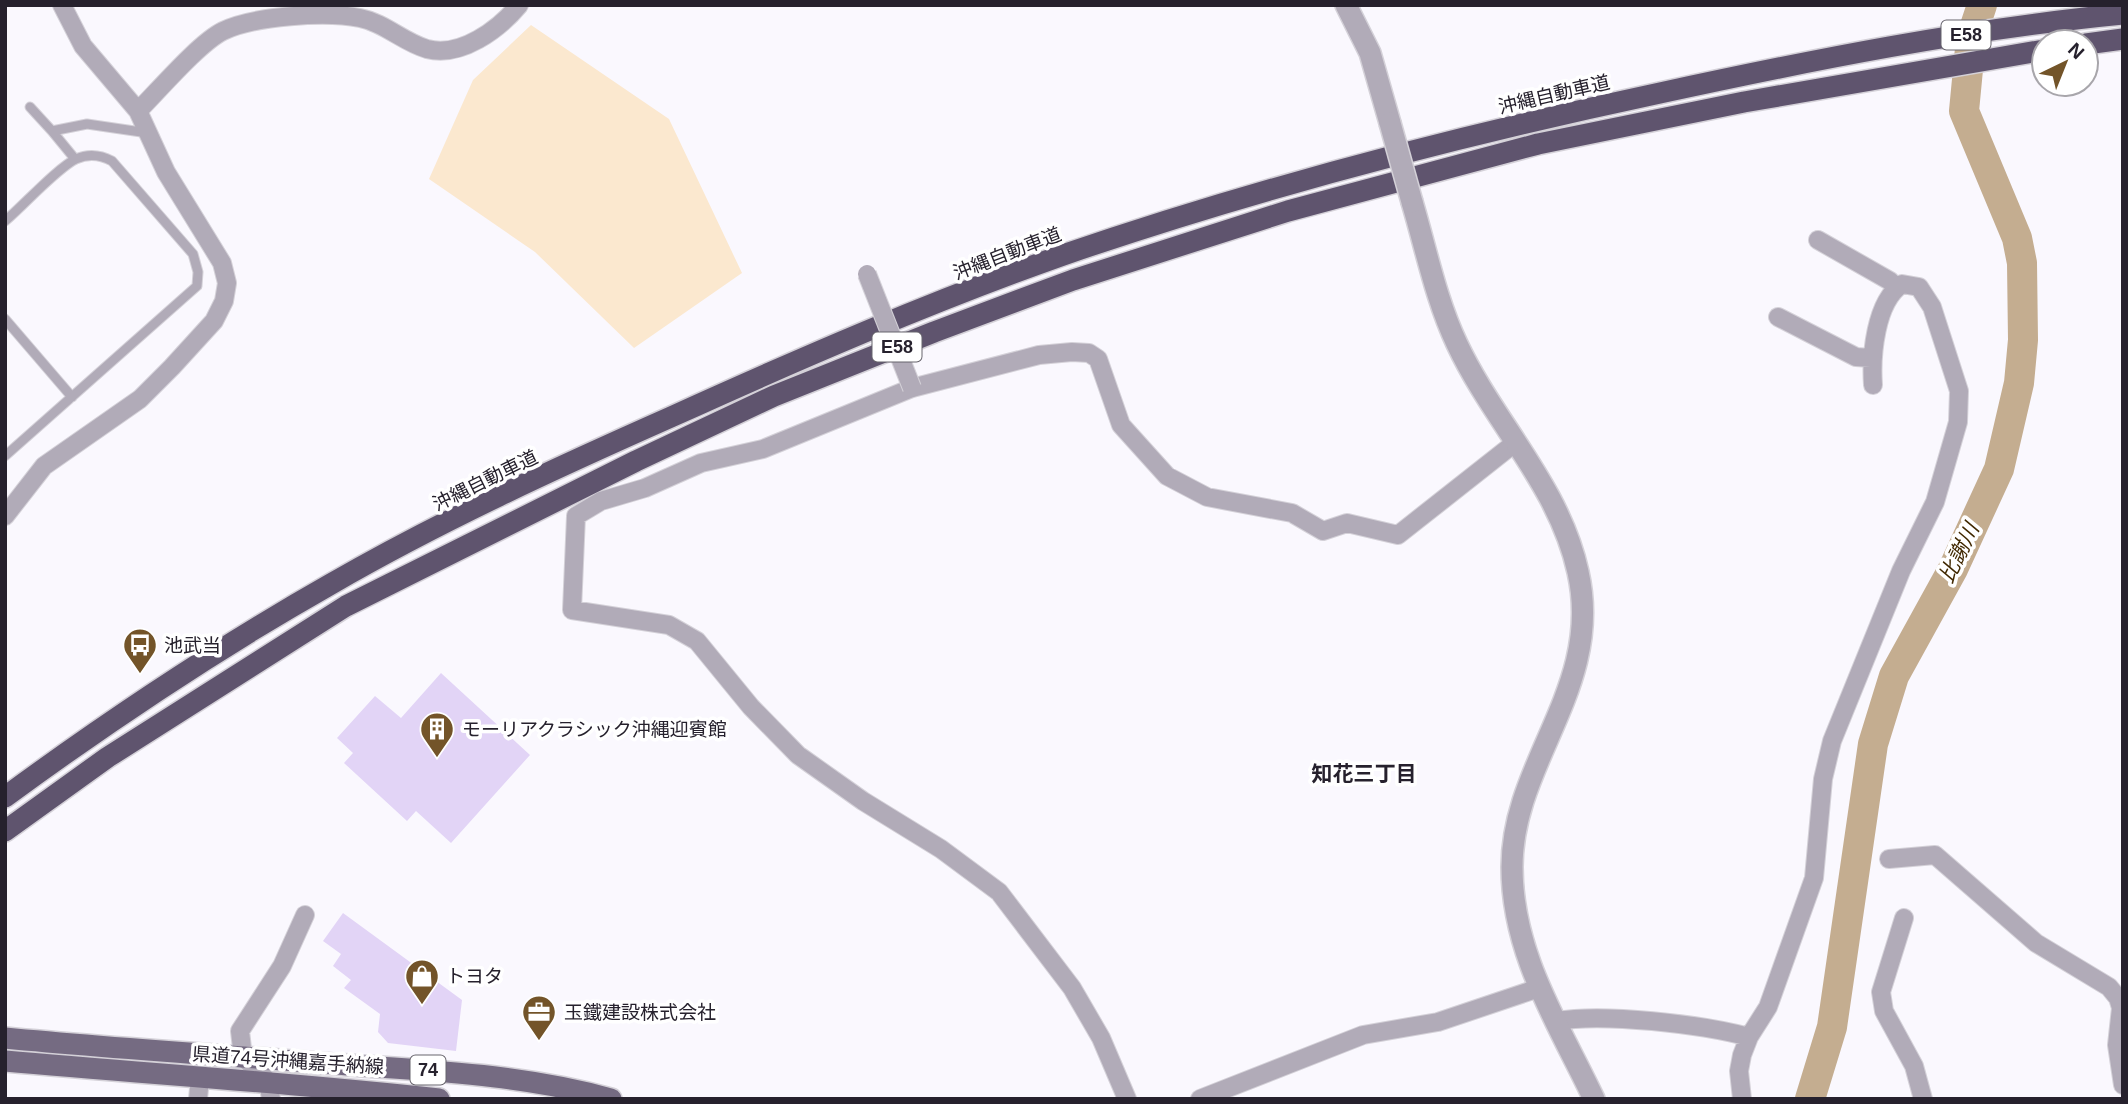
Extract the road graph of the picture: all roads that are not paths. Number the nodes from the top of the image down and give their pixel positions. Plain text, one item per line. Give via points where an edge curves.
1 (62, 5) edge
2 (519, 5) edge
3 (1346, 5) edge
4 (2123, 14) edge
5 (2123, 39) edge
6 (2100, 42) edge
7 (2030, 52) edge
8 (30, 107) dead end
9 (138, 111) junction
10 (52, 131) junction
11 (148, 133) junction
12 (75, 159) junction
13 (5, 222) edge
14 (1818, 240) dead end
15 (867, 274) dead end
16 (1896, 288) junction
17 (1777, 317) dead end
18 (5, 319) edge
19 (1871, 358) junction
20 (1873, 385) dead end
21 (912, 388) junction
22 (72, 397) junction
23 (1516, 442) junction
24 (5, 456) edge
25 (5, 516) edge
26 (5, 797) edge
27 (5, 831) edge
28 (1889, 859) dead end
29 (305, 915) dead end
30 (1904, 918) dead end
31 (1539, 988) junction
32 (1556, 1021) junction
33 (1749, 1037) junction
34 (5, 1038) edge
35 (243, 1057) junction
36 (5, 1061) edge
37 (2122, 1076) edge
38 (199, 1089) edge
39 (269, 1090) edge
40 (439, 1099) edge
41 (611, 1099) edge
42 (1127, 1099) edge
43 (1200, 1099) edge
44 (1594, 1099) edge
45 (1742, 1099) edge
46 (1923, 1099) edge

1 - 9 street via 83,46
2 - 9 street via 490,32 442,51 427,49 360,18 244,23 221,31
3 - 23 street, bridge via 1370,53 1457,343
4 - 26 highway, 沖縄自動車道 / E58 via 2056,20 1875,50 1534,120 1284,185 1062,256 766,374 622,439 334,582 103,726
5 - 6 highway
7 - 27 highway, E58 via 1538,144 1288,211 1073,280 836,372 636,461 346,606 108,757
8 - 10 lane
9 - 11 street
10 - 11 lane via 87,124
10 - 12 lane
11 - 25 street via 166,172 222,263 227,283 224,301 214,321 140,399 44,466
12 - 13 lane
12 - 22 lane via 92,155 113,161 193,254 198,272 197,286
14 - 16 street
15 - 21 street, bridge
16 - 19 street via 1878,327
16 - 33 street via 1902,284 1919,287 1933,307 1959,391 1958,422 1935,502 1901,571 1832,741 1808,903 1768,1007
17 - 19 street via 1856,358
18 - 22 lane
19 - 20 street
21 - 23 street via 1039,355 1088,354 1098,359 1121,425 1167,476 1207,497 1292,513 1323,530 1347,523 1398,535
21 - 42 street via 763,449 701,463 601,501 576,516 572,610 669,625 697,641 798,755 999,892 1072,988 1101,1038
22 - 24 lane
23 - 31 street via 1545,484 1565,529 1578,573 1583,615 1581,649 1571,688 1530,786 1517,827 1512,865 1524,953
28 - 37 street via 1935,855 2036,943 2109,987 2121,1009 2118,1045
29 - 35 street via 282,966 240,1031
30 - 46 street via 1881,992 1884,1011 1914,1066
31 - 32 street
31 - 43 street via 1438,1022 1363,1034
32 - 33 street via 1577,1018 1682,1026
32 - 44 street
33 - 45 street via 1739,1071
34 - 35 main road, 県道74号沖縄嘉手納線 / 74
35 - 39 street
35 - 41 main road, 県道74号沖縄嘉手納線 / 74 via 428,1070
36 - 38 main road, 県道74号沖縄嘉手納線 / 74
38 - 39 main road, 県道74号沖縄嘉手納線 / 74
39 - 40 main road, 県道74号沖縄嘉手納線 / 74

